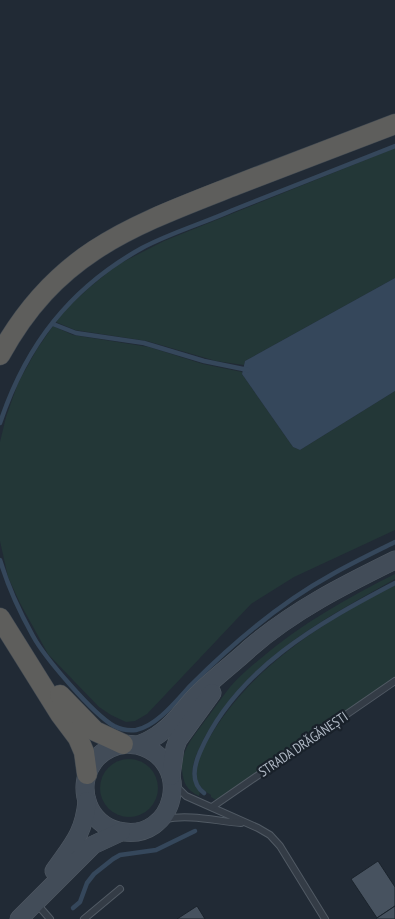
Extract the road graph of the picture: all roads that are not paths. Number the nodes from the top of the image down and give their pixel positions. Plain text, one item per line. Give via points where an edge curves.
1 (395, 124) edge
2 (0, 355) edge
3 (395, 560) edge
4 (0, 618) edge
5 (27, 662) junction
6 (235, 662) junction
7 (395, 681) edge
8 (130, 745) junction
9 (87, 774) junction
10 (172, 779) junction
11 (87, 801) junction
12 (212, 807) junction
13 (159, 820) junction
14 (248, 824) junction
15 (121, 832) junction
16 (120, 889) dead end
17 (25, 912) edge
18 (50, 919) edge
19 (84, 919) edge
20 (325, 919) edge

1 - 2 highway via 167,212 111,238 84,256 47,289 16,328
3 - 6 main road via 310,604
4 - 5 highway
5 - 8 highway via 90,727 101,735
5 - 9 highway via 78,738
6 - 8 main road via 199,692 162,732
6 - 10 main road via 178,740
7 - 12 lane, STRADA DRĂGĂNEȘTI
8 - 9 main road via 104,752
8 - 10 main road via 150,749 161,758
9 - 11 main road
10 - 12 lane via 186,796
10 - 13 main road via 170,803
11 - 15 main road via 97,819
11 - 17 main road via 85,818 77,838
12 - 14 lane
13 - 14 lane via 179,816
13 - 15 main road via 142,831
14 - 20 lane via 264,831 280,846
15 - 17 main road via 93,845
16 - 19 lane
17 - 18 lane

